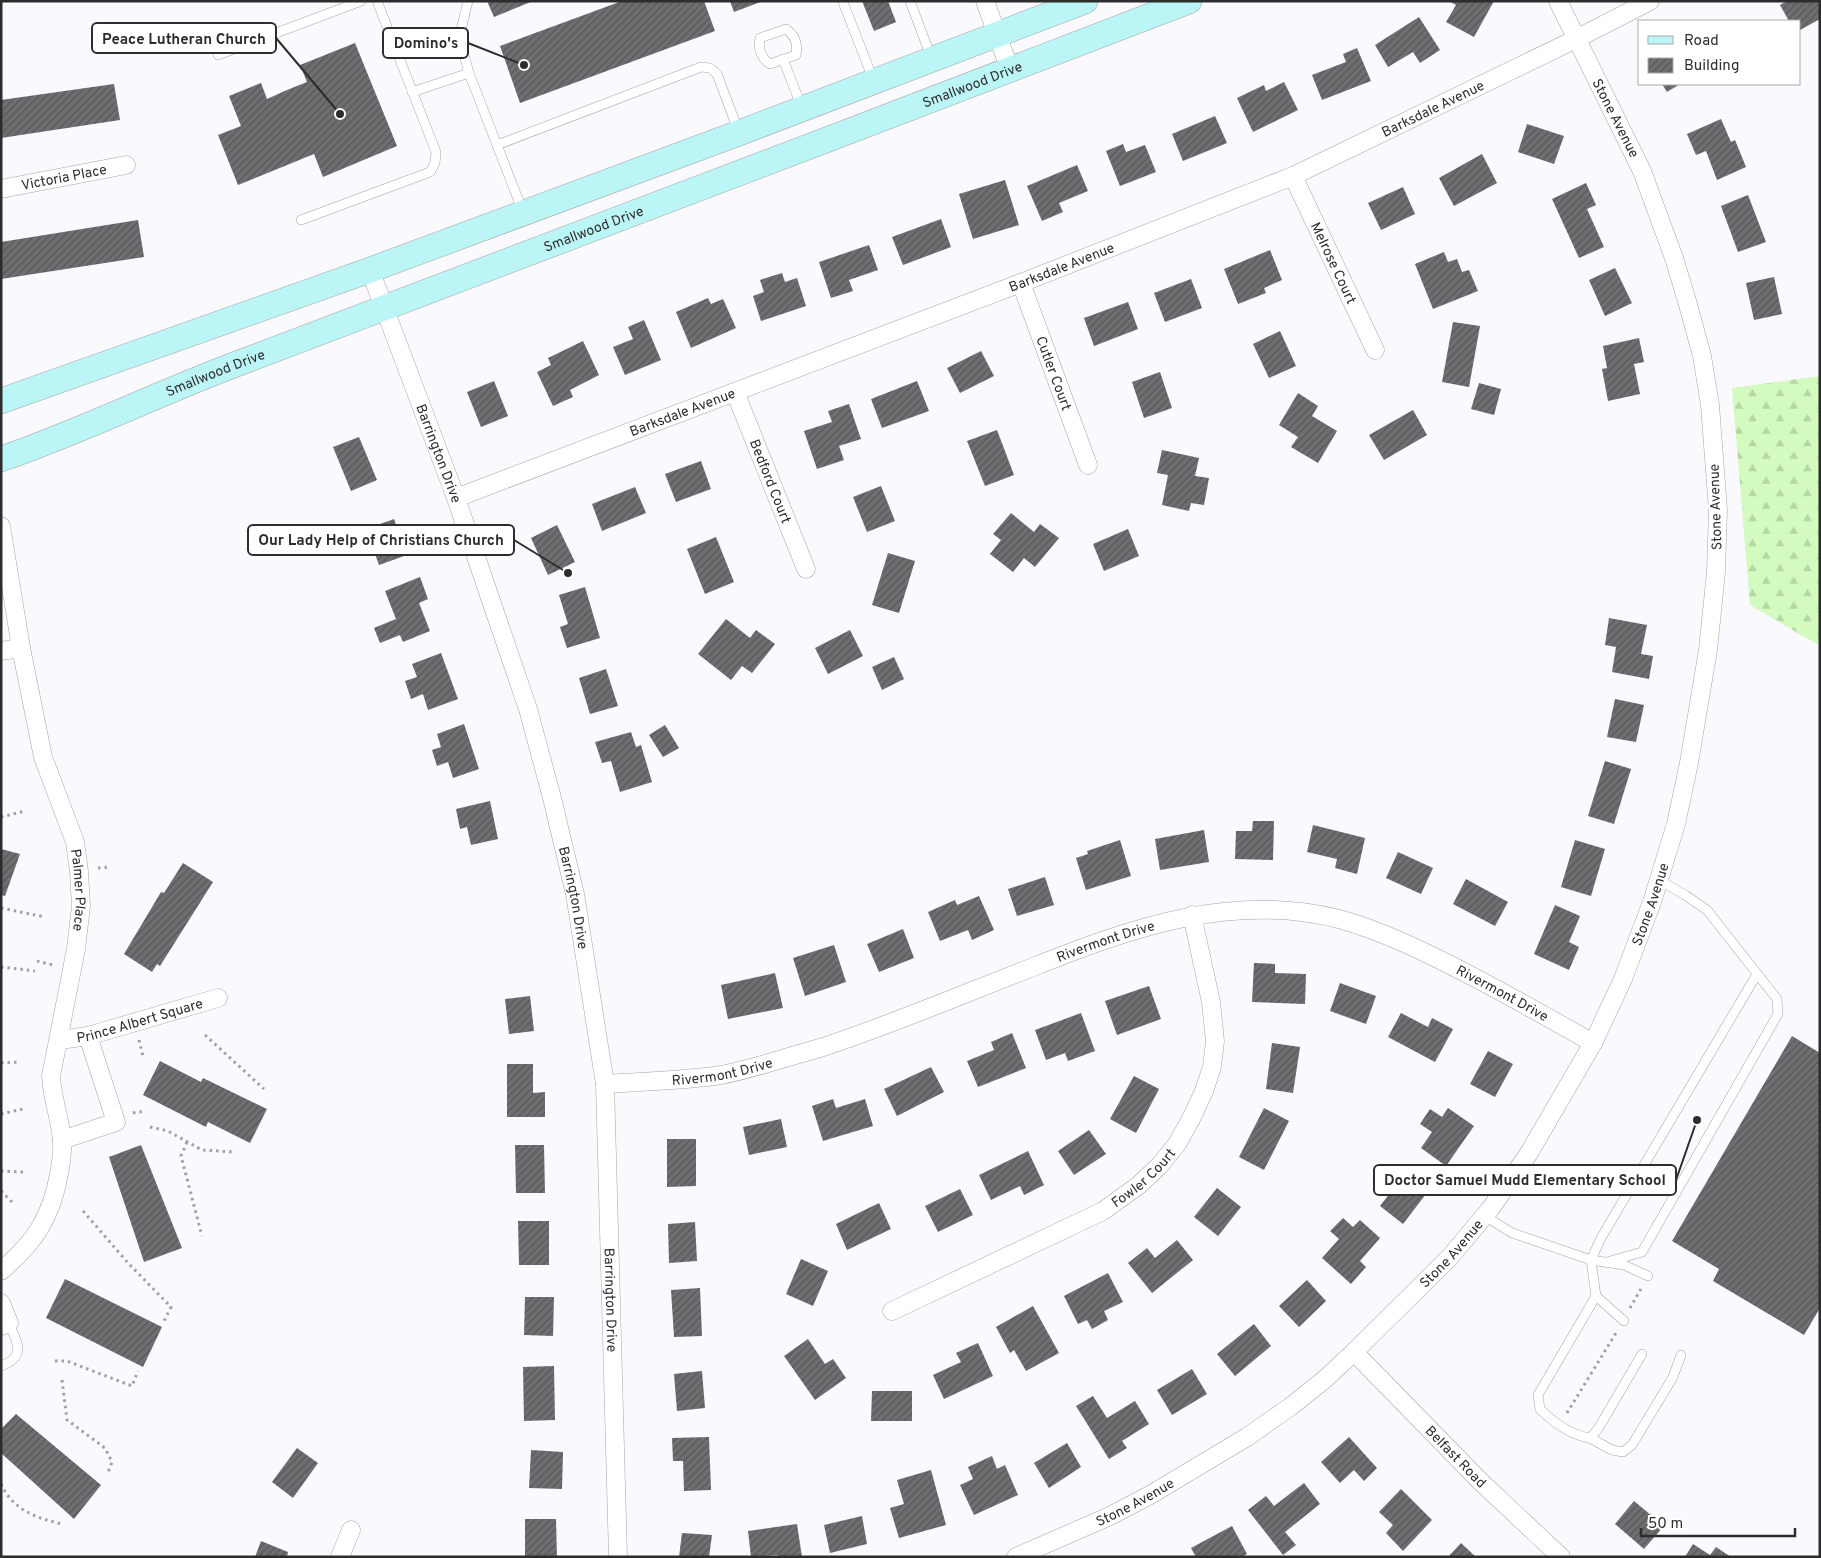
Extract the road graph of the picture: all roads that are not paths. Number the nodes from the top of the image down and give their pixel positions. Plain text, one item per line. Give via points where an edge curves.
1 (361, 1) edge
2 (377, 1) edge
3 (468, 1) edge
4 (985, 1) edge
5 (1085, 1) edge
6 (1189, 1) edge
7 (1558, 1) edge
8 (1650, 1) edge
9 (843, 2) edge
10 (910, 2) edge
11 (998, 35) junction
12 (1576, 39) junction
13 (218, 55) dead end
14 (783, 59) junction
15 (932, 60) junction
16 (1010, 70) junction
17 (469, 73) junction
18 (874, 82) junction
19 (412, 92) junction
20 (802, 109) junction
21 (739, 133) junction
22 (497, 145) junction
23 (126, 165) dead end
24 (1293, 176) junction
25 (1, 190) edge
26 (523, 212) junction
27 (301, 220) dead end
28 (370, 270) junction
29 (1021, 283) junction
30 (384, 309) junction
31 (1375, 350) dead end
32 (736, 392) junction
33 (1, 401) edge
34 (1, 459) edge
35 (1088, 465) dead end
36 (456, 498) junction
37 (1, 526) edge
38 (806, 569) dead end
39 (21, 648) junction
40 (1, 652) edge
41 (1659, 880) junction
42 (1192, 915) junction
43 (1757, 974) junction
44 (218, 998) dead end
45 (88, 1036) junction
46 (60, 1040) junction
47 (1593, 1043) junction
48 (605, 1084) junction
49 (62, 1140) junction
50 (1484, 1216) junction
51 (1591, 1260) junction
52 (1607, 1262) junction
53 (1, 1271) edge
54 (1648, 1276) dead end
55 (1596, 1296) junction
56 (1, 1303) edge
57 (892, 1311) dead end
58 (1624, 1321) dead end
59 (5, 1325) edge
60 (1354, 1352) junction
61 (1642, 1354) dead end
62 (1681, 1355) dead end
63 (1, 1366) edge
64 (1590, 1438) junction
65 (351, 1530) dead end
66 (340, 1557) edge
67 (618, 1557) edge
68 (1016, 1557) edge
69 (1561, 1557) edge

1 - 13 lane
2 - 19 lane
3 - 17 lane via 461,44
4 - 11 street
5 - 11 main road
6 - 16 main road, Smallwood Drive
7 - 12 street, Stone Avenue
8 - 12 street, Barksdale Avenue
9 - 18 lane
10 - 15 lane
11 - 15 main road
11 - 16 street
12 - 24 street, Barksdale Avenue
12 - 41 street, Stone Avenue via 1642,170 1659,215 1702,356 1710,406 1718,510 1708,650 1689,763 1676,824
14 - 14 lane via 796,55 792,33 786,29 760,38 758,46 764,60 770,64
14 - 20 lane
15 - 18 main road
16 - 30 main road, Smallwood Drive
17 - 19 lane
17 - 22 lane
18 - 20 main road
19 - 27 lane via 436,152 430,172
20 - 21 main road
21 - 22 lane via 717,74 710,68 701,67
21 - 26 main road
22 - 26 lane
23 - 25 street, Victoria Place
24 - 29 street, Barksdale Avenue
24 - 31 street, Melrose Court
26 - 28 main road
28 - 30 street, Barrington Drive
28 - 33 main road
29 - 32 street, Barksdale Avenue
29 - 35 street, Cutler Court
30 - 34 main road, Smallwood Drive via 235,364
30 - 36 street, Barrington Drive
32 - 36 street, Barksdale Avenue
32 - 38 street, Bedford Court
36 - 48 street, Barrington Drive via 528,710 551,794 578,913
37 - 39 street, Palmer Place
39 - 40 street
39 - 46 street, Palmer Place via 43,757 75,842 78,871 81,906
41 - 43 lane via 1706,910
41 - 47 street, Stone Avenue via 1623,979
42 - 47 street, Rivermont Drive via 1225,911 1283,911 1338,919 1370,929 1423,951
42 - 48 street, Rivermont Drive via 1121,934 831,1044 764,1064 721,1075
42 - 57 street, Fowler Court via 1215,1041 1212,1067 1204,1091 1177,1144 1160,1166 1103,1211
43 - 51 lane
43 - 52 lane via 1777,999 1778,1014 1642,1252
44 - 45 street, Prince Albert Square
45 - 46 street, Prince Albert Square
45 - 49 street via 116,1122
46 - 49 street, Palmer Place via 51,1076
47 - 50 street, Stone Avenue via 1529,1153
48 - 67 street, Barrington Drive
49 - 53 street, Palmer Place via 52,1207 25,1249
50 - 51 lane via 1512,1232
50 - 60 street, Stone Avenue via 1450,1257
51 - 52 lane
51 - 55 lane
52 - 54 lane via 1624,1265
55 - 58 lane
55 - 64 lane via 1538,1395 1540,1409 1551,1420 1578,1436
56 - 59 street
59 - 63 lane via 19,1348 12,1362
60 - 68 street, Stone Avenue via 1324,1380 1247,1437 1110,1516
60 - 69 street, Belfast Road via 1481,1482
61 - 64 lane
62 - 64 lane via 1674,1377 1632,1445 1623,1452
65 - 66 street

